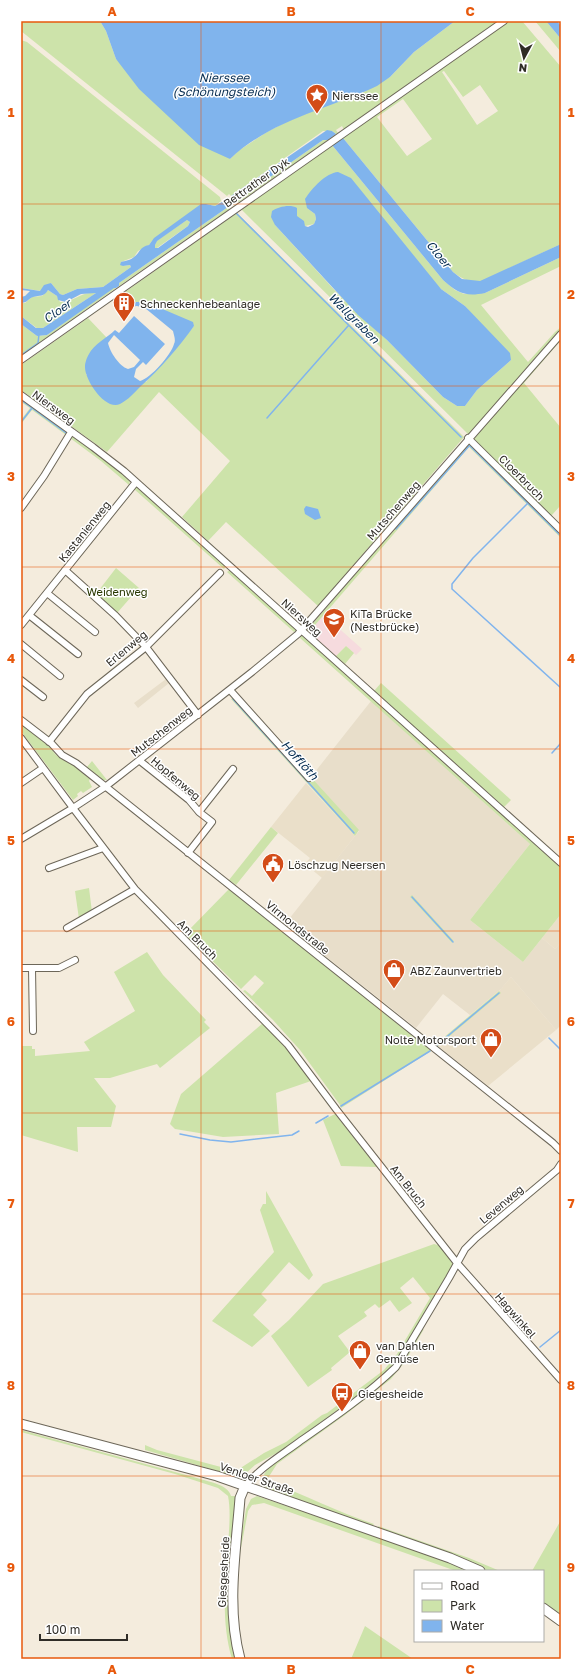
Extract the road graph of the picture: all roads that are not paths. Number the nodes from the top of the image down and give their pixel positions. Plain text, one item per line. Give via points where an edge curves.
1 (504, 21) edge
2 (561, 334) edge
3 (21, 360) edge
4 (21, 396) edge
5 (71, 432) junction
6 (468, 438) junction
7 (136, 482) junction
8 (21, 508) edge
9 (561, 530) edge
10 (65, 570) junction
11 (220, 573) dead end
12 (46, 593) junction
13 (29, 615) junction
14 (21, 625) edge
15 (302, 630) junction
16 (95, 632) dead end
17 (21, 644) edge
18 (146, 647) junction
19 (78, 654) dead end
20 (60, 676) dead end
21 (21, 680) edge
22 (230, 690) junction
23 (42, 697) dead end
24 (198, 715) junction
25 (21, 720) edge
26 (21, 738) edge
27 (49, 742) junction
28 (140, 761) junction
29 (43, 768) junction
30 (233, 769) dead end
31 (309, 778) dead end
32 (21, 783) edge
33 (105, 787) junction
34 (73, 808) junction
35 (199, 812) junction
36 (21, 839) edge
37 (103, 848) junction
38 (188, 853) junction
39 (561, 863) edge
40 (50, 868) dead end
41 (135, 889) junction
42 (67, 928) dead end
43 (75, 960) dead end
44 (21, 968) edge
45 (32, 968) junction
46 (33, 1031) dead end
47 (561, 1151) edge
48 (561, 1164) edge
49 (458, 1263) junction
50 (561, 1380) edge
51 (21, 1424) edge
52 (245, 1486) junction
53 (478, 1570) edge
54 (544, 1609) edge
55 (561, 1620) edge
56 (240, 1659) edge

1 - 3 street, Bettrather Dyk
2 - 6 street, Mutschenweg
4 - 5 street, Niersweg
5 - 7 street, Niersweg
5 - 8 street
6 - 9 street, Cloerbruch
6 - 15 street, Mutschenweg
7 - 10 street, Kastanienweg
7 - 15 street, Niersweg
10 - 12 street, Kastanienweg
10 - 18 street
11 - 18 street, Erlenweg
12 - 13 street, Kastanienweg
12 - 16 street
13 - 14 street, Kastanienweg
13 - 19 street
15 - 22 street, Mutschenweg
15 - 39 street, Niersweg
17 - 20 street
18 - 24 street
18 - 27 street, Erlenweg via 93,689
21 - 23 street
22 - 24 street, Mutschenweg
22 - 31 street
24 - 28 street, Mutschenweg
25 - 27 street, Virmondstraße
26 - 29 street, Am Bruch
27 - 33 street, Virmondstraße via 60,754 76,763
28 - 33 street, Mutschenweg
28 - 35 street, Hopfenweg via 190,800
29 - 32 street
29 - 34 street, Am Bruch
30 - 35 street, Hopfenweg
33 - 34 street, Mutschenweg
33 - 38 street, Virmondstraße
34 - 36 street, Mutschenweg
34 - 37 street, Am Bruch
35 - 38 street, Hopfenweg via 212,822
37 - 40 street
37 - 41 street, Am Bruch
38 - 47 street, Virmondstraße
41 - 42 street
41 - 49 street, Am Bruch via 288,1045
43 - 45 street via 59,968
44 - 45 street
45 - 46 street
48 - 49 street, Levenweg via 476,1238 465,1249
49 - 50 street, Hagwinkel
49 - 52 street via 396,1367 348,1406 264,1466
51 - 52 main road, Venloer Straße via 217,1476
52 - 53 main road, Venloer Straße
52 - 56 main road, Giesgesheide via 240,1498 232,1604 233,1626
54 - 55 main road

